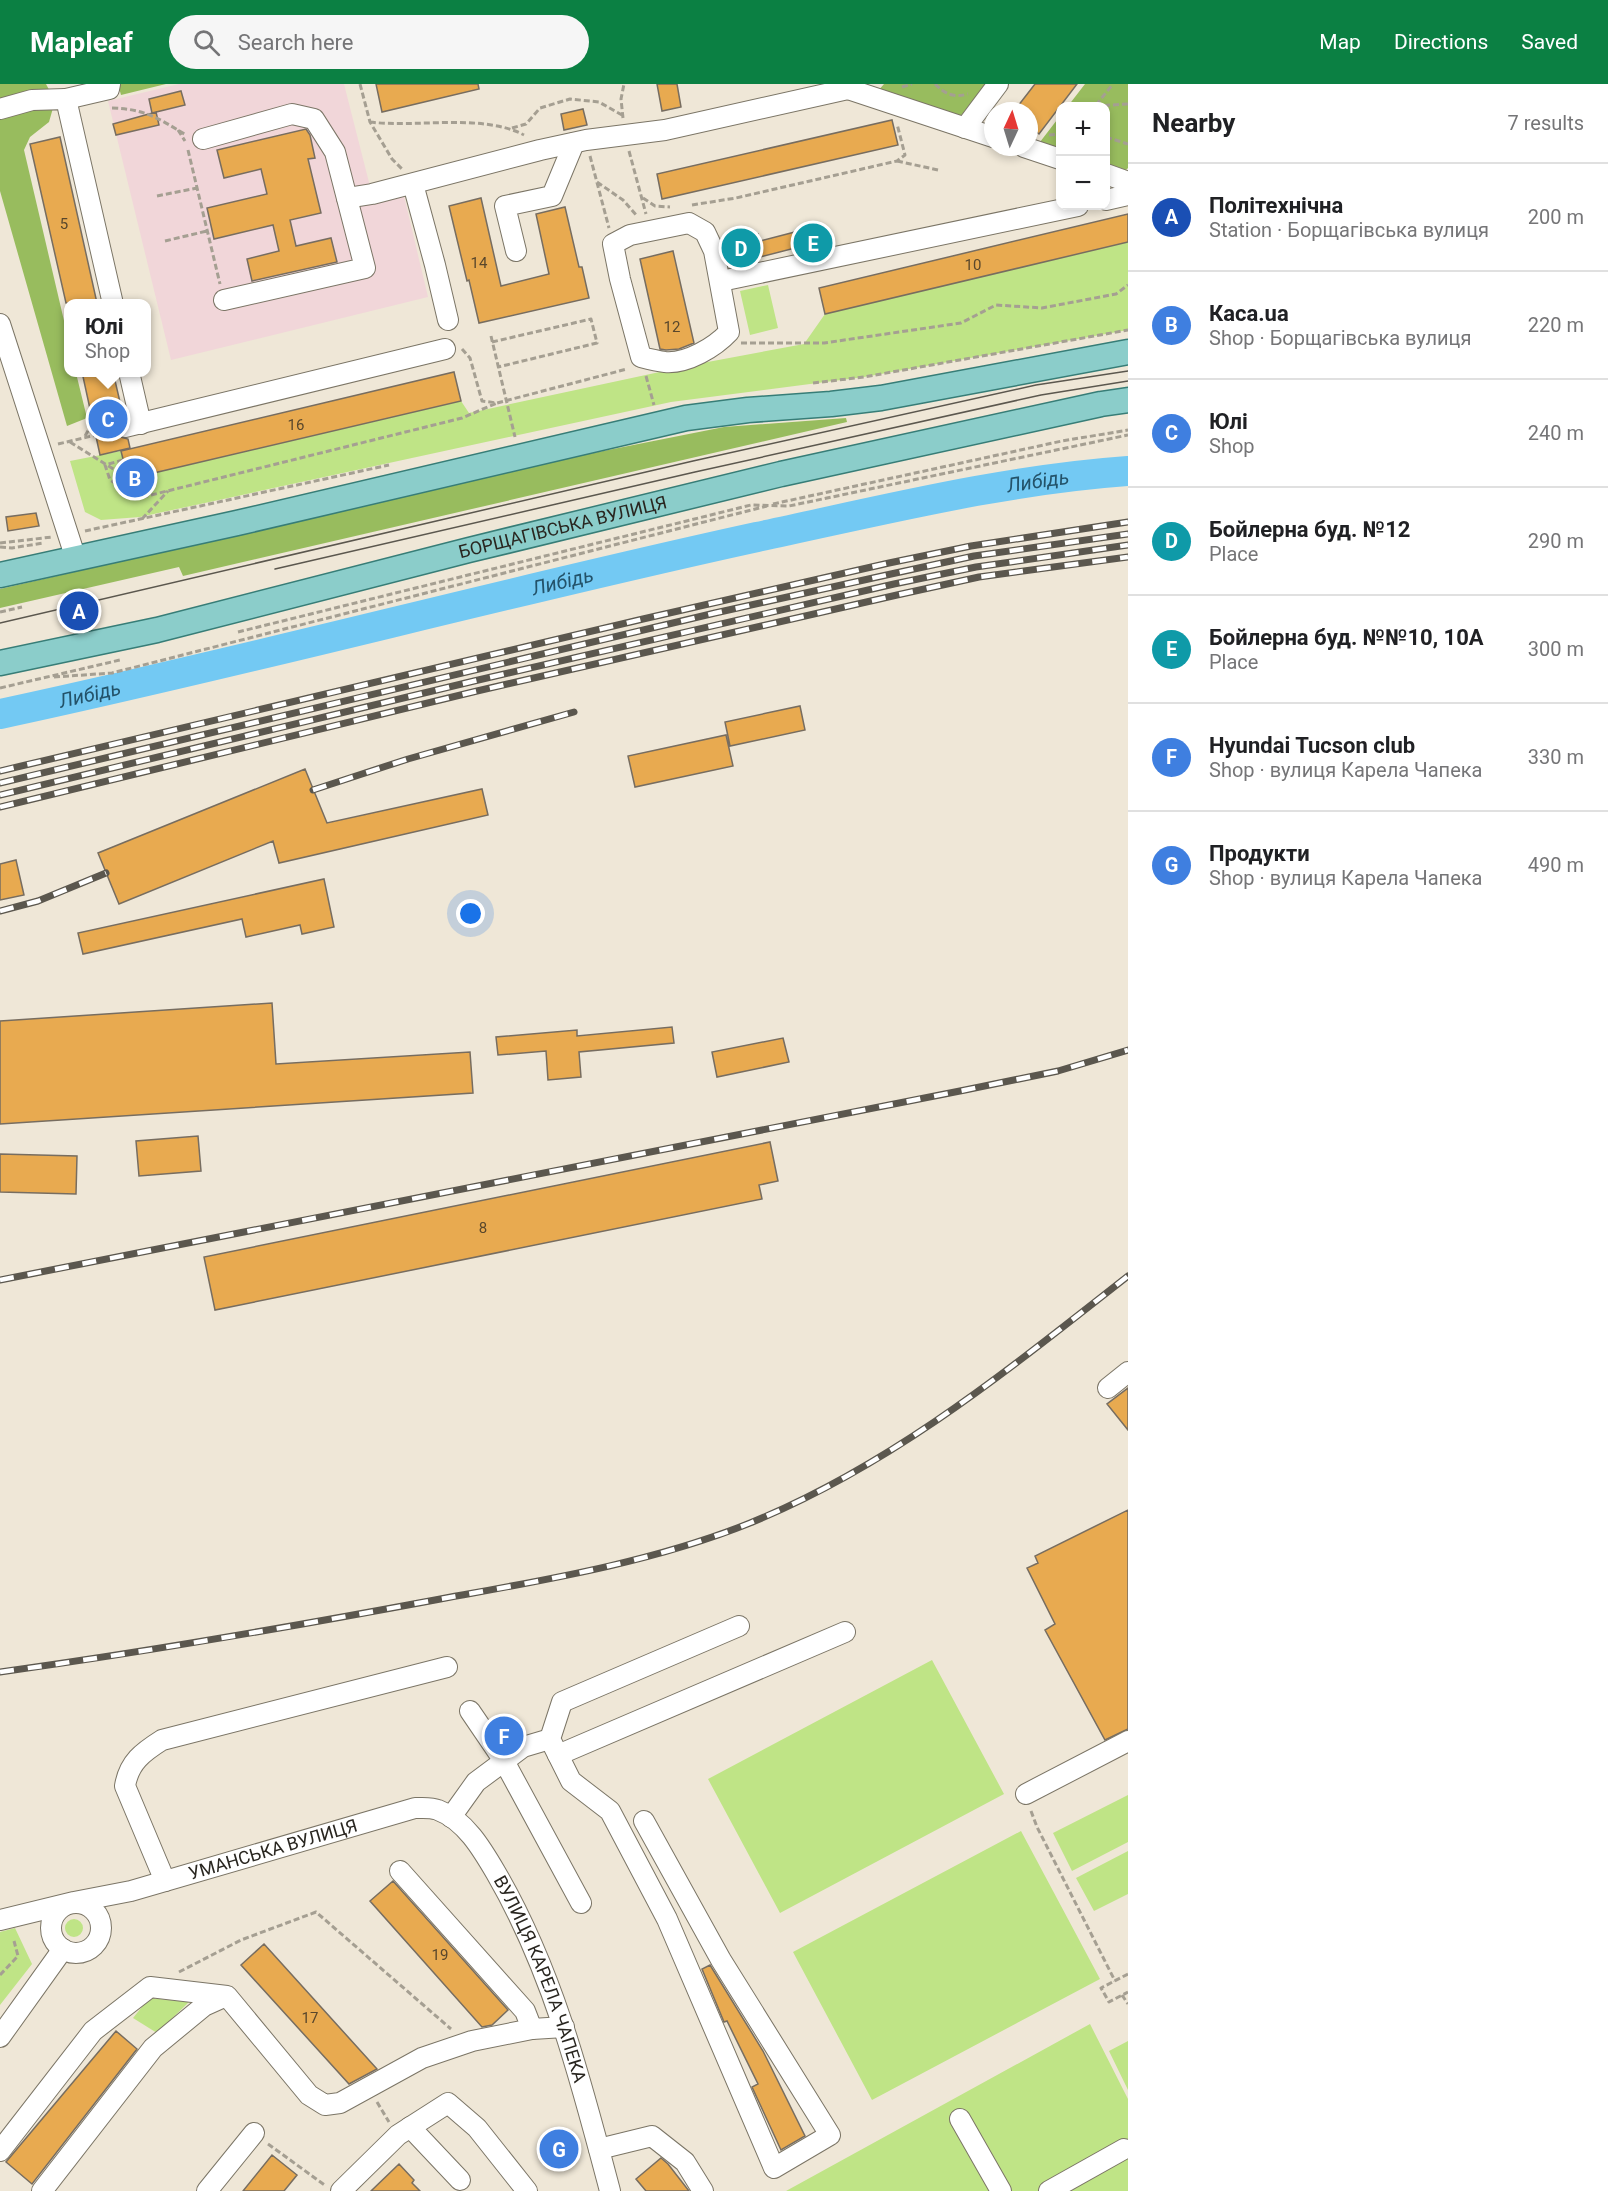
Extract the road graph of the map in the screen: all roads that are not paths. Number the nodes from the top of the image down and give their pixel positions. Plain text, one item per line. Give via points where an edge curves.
1 (110, 84) edge
2 (998, 84) edge
3 (841, 86) edge
4 (66, 99) junction
5 (0, 109) edge
6 (965, 128) junction
7 (984, 134) edge
8 (204, 139) road end
9 (580, 142) junction
10 (1038, 152) edge
11 (1056, 158) edge
12 (1110, 175) edge
13 (407, 176) junction
14 (1128, 182) edge
15 (1128, 195) edge
16 (347, 198) junction
17 (1110, 199) edge
18 (1059, 210) edge
19 (516, 251) dead end
20 (721, 281) junction
21 (112, 299) edge
22 (224, 300) road end
23 (448, 321) dead end
24 (0, 324) edge
25 (452, 348) road end
26 (1128, 352) edge
27 (129, 377) edge
28 (1128, 400) edge
29 (76, 559) junction
30 (0, 575) edge
31 (0, 663) edge
32 (1128, 1372) edge
33 (1108, 1388) dead end
34 (739, 1626) dead end
35 (845, 1632) dead end
36 (447, 1667) dead end
37 (470, 1712) dead end
38 (1128, 1741) edge
39 (554, 1747) junction
40 (504, 1761) junction
41 (1026, 1794) road end
42 (415, 1808) joint
43 (451, 1816) junction
44 (644, 1821) dead end
45 (400, 1871) dead end
46 (165, 1881) junction
47 (131, 1891) junction
48 (74, 1902) junction
49 (581, 1903) dead end
50 (0, 1921) edge
51 (101, 1926) junction
52 (59, 1945) junction
53 (227, 1996) junction
54 (564, 2027) junction
55 (532, 2029) junction
56 (0, 2037) edge
57 (960, 2119) dead end
58 (410, 2127) junction
59 (254, 2133) road end
60 (599, 2149) junction
61 (1124, 2149) dead end
62 (0, 2151) edge
63 (460, 2180) dead end
64 (42, 2191) edge
65 (207, 2191) edge
66 (340, 2191) edge
67 (527, 2191) edge
68 (610, 2191) edge
69 (702, 2191) edge
70 (1001, 2191) edge
71 (1049, 2191) edge

1 - 4 street via 109,88
2 - 6 street
3 - 6 street
3 - 9 street via 665,130
4 - 5 street via 32,100
4 - 21 street
6 - 7 street
8 - 16 street via 292,114 314,119 335,152
9 - 13 street
9 - 19 street via 552,196 505,206
10 - 11 street
12 - 14 street
13 - 16 street via 372,194
13 - 23 street
15 - 17 street
16 - 22 street via 365,268
18 - 20 street
20 - 20 street via 729,332 718,344 667,363 641,357 613,244 630,235 689,223 705,232
24 - 29 street
25 - 27 street via 133,425
26 - 29 main road via 881,398 686,418
28 - 31 main road, БОРЩАГІВСЬКА ВУЛИЦЯ via 781,474 157,630
29 - 30 main road
32 - 33 street
34 - 39 street via 562,1702
35 - 39 street
36 - 46 street via 162,1740 146,1750 128,1772 125,1786
37 - 40 street
38 - 41 street
39 - 40 street via 523,1746
39 - 44 street via 571,1781 610,1811 662,1909 774,2168 830,2135 721,1960
40 - 43 street via 476,1782
40 - 49 street
42 - 43 street, ВУЛИЦЯ КАРЕЛА ЧАПЕКА via 436,1809
42 - 46 street, УМАНСЬКА ВУЛИЦЯ
43 - 54 street, ВУЛИЦЯ КАРЕЛА ЧАПЕКА via 479,1844 512,1902 542,1964
45 - 55 street via 525,2011
46 - 47 street, УМАНСЬКА ВУЛИЦЯ
47 - 48 street, УМАНСЬКА ВУЛИЦЯ
47 - 51 street
48 - 50 street, УМАНСЬКА ВУЛИЦЯ
48 - 51 street via 96,1911
48 - 52 street via 54,1915 51,1932
50 - 52 street, УМАНСЬКА ВУЛИЦЯ via 31,1924
51 - 52 street via 101,1934 92,1947 76,1953
52 - 56 street
53 - 55 street via 309,2095 325,2105 340,2103 423,2058 467,2043
53 - 62 street via 150,1987 93,2031
53 - 64 street via 204,2006 153,2048
54 - 55 street
54 - 60 street, ВУЛИЦЯ КАРЕЛА ЧАПЕКА
57 - 70 street
58 - 63 street
58 - 66 street
58 - 67 street via 448,2103 477,2128
59 - 65 street
60 - 68 street, ВУЛИЦЯ КАРЕЛА ЧАПЕКА
60 - 69 street via 652,2136 685,2162
61 - 71 street

